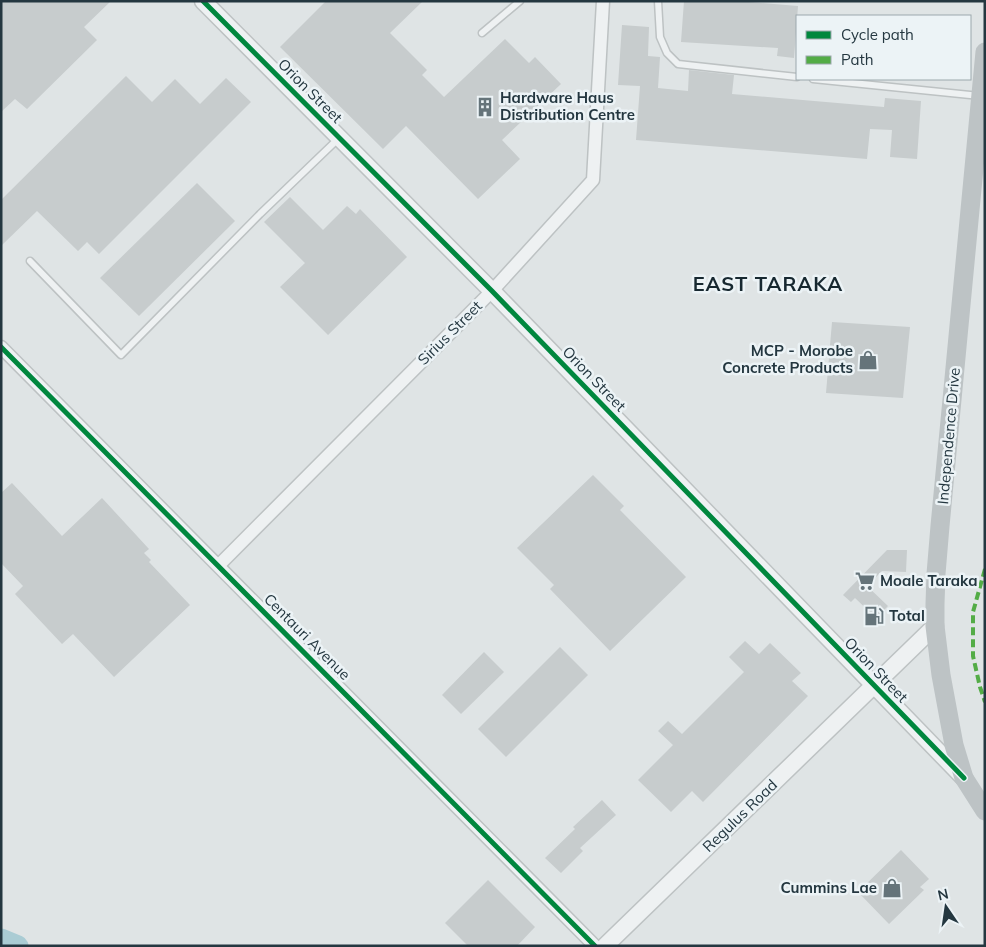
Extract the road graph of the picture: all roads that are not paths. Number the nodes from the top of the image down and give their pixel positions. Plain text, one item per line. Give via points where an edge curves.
1 (203, 1) edge
2 (520, 1) edge
3 (604, 1) edge
4 (658, 1) edge
5 (482, 33) dead end
6 (985, 52) edge
7 (796, 77) edge
8 (823, 80) edge
9 (981, 96) junction
10 (339, 138) junction
11 (30, 261) dead end
12 (492, 291) junction
13 (1, 347) edge
14 (219, 565) junction
15 (935, 626) junction
16 (874, 686) junction
17 (964, 778) junction
18 (985, 811) edge
19 (595, 946) edge
20 (605, 946) edge

1 - 10 street, Orion Street
2 - 5 lane
3 - 12 street, Sirius Street via 593,180
4 - 7 lane via 660,37 667,53 678,64
6 - 9 main road, Independence Drive
8 - 9 lane
9 - 15 main road, Independence Drive via 937,565
10 - 11 lane via 120,354
10 - 12 street, Orion Street
12 - 14 street, Sirius Street
12 - 16 street, Orion Street
13 - 14 street, Centauri Avenue
14 - 19 street, Centauri Avenue
15 - 16 street, Regulus Road
15 - 17 main road, Independence Drive via 949,721
16 - 17 street, Orion Street
16 - 20 street, Regulus Road
17 - 18 main road, Independence Drive

